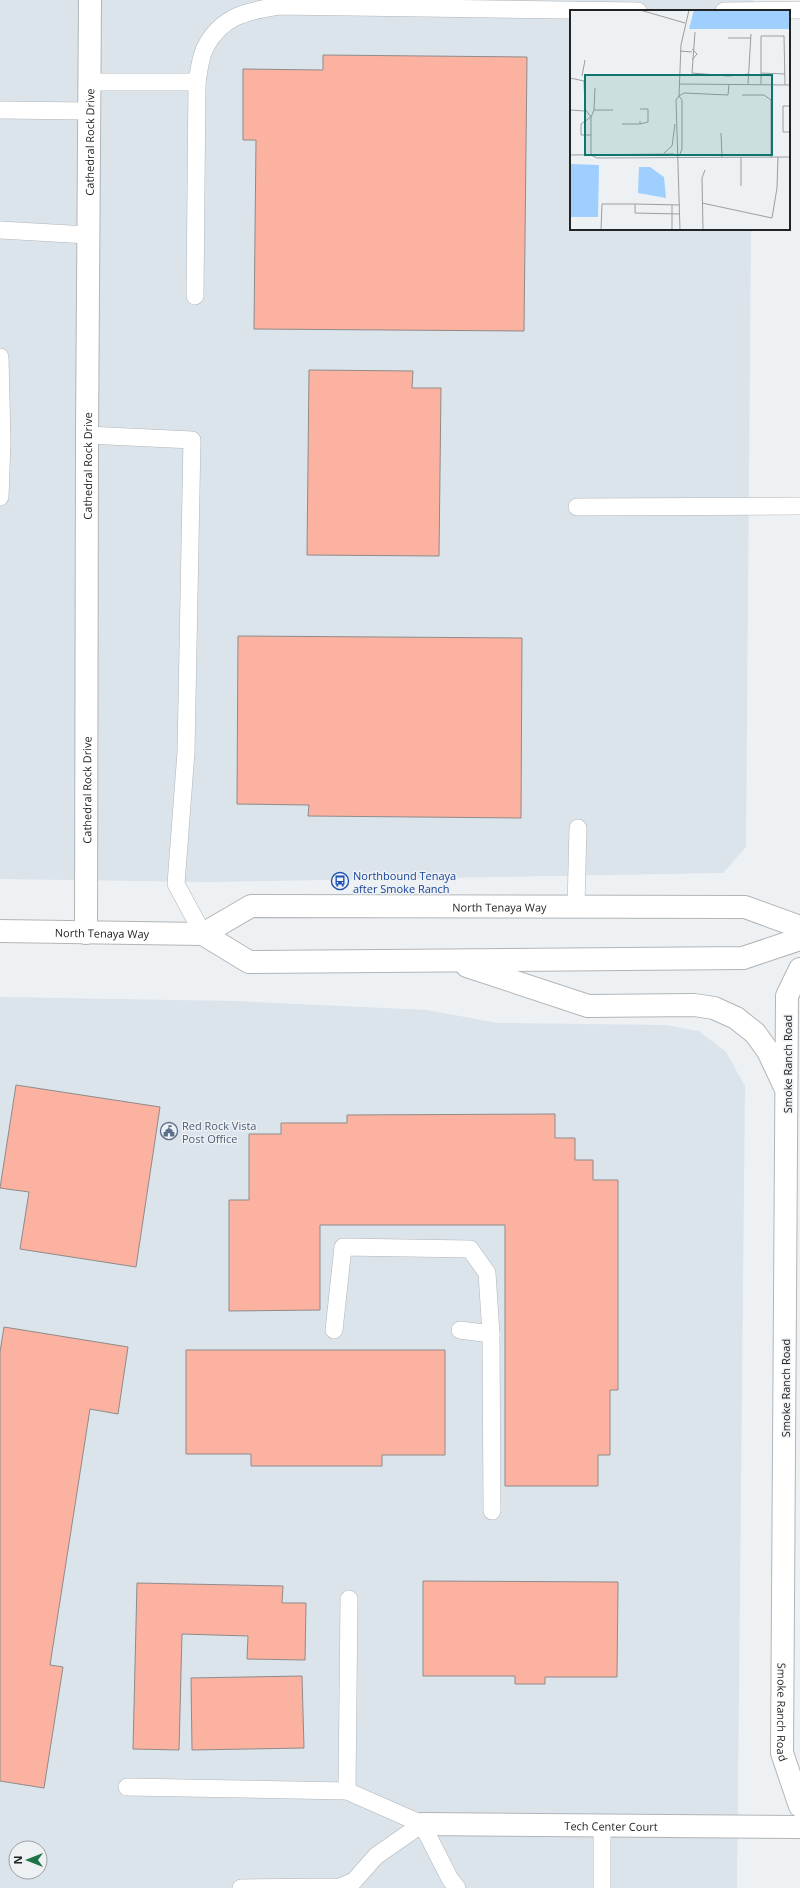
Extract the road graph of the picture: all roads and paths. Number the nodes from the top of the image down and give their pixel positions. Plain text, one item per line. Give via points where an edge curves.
1 (90, 0) edge
2 (570, 10) edge
3 (790, 10) edge
4 (800, 10) edge
5 (90, 82) junction
6 (197, 82) junction
7 (0, 110) edge
8 (89, 111) junction
9 (0, 230) edge
10 (88, 235) junction
11 (195, 296) dead end
12 (0, 357) edge
13 (87, 435) junction
14 (0, 497) edge
15 (800, 506) edge
16 (577, 507) dead end
17 (578, 828) dead end
18 (576, 906) junction
19 (800, 927) edge
20 (0, 931) edge
21 (86, 933) junction
22 (203, 934) junction
23 (800, 939) edge
24 (451, 960) junction
25 (800, 970) edge
26 (787, 1091) junction
27 (334, 1330) dead end
28 (460, 1330) dead end
29 (491, 1334) junction
30 (492, 1511) dead end
31 (349, 1599) dead end
32 (128, 1787) dead end
33 (347, 1791) junction
34 (800, 1806) edge
35 (422, 1824) junction
36 (602, 1825) junction
37 (800, 1826) edge
38 (354, 1885) edge
39 (241, 1888) edge
40 (457, 1888) edge
41 (602, 1888) edge

1 - 5 main road, Cathedral Rock Drive
2 - 6 lane via 279,6 246,12 221,26 204,49
3 - 4 lane
5 - 6 lane
5 - 8 main road, Cathedral Rock Drive
6 - 11 lane
7 - 8 lane
8 - 10 main road, Cathedral Rock Drive
9 - 10 lane
10 - 13 main road, Cathedral Rock Drive
12 - 14 lane
13 - 21 main road, Cathedral Rock Drive
13 - 22 lane via 192,440 186,752 176,884
15 - 16 lane
17 - 18 lane
18 - 19 main road, North Tenaya Way via 745,906
18 - 22 main road, North Tenaya Way via 251,906
20 - 21 main road, North Tenaya Way
21 - 22 main road, North Tenaya Way
22 - 24 main road via 249,962
23 - 24 main road via 743,958
24 - 26 main road via 588,1006 694,1005 714,1008 736,1018 755,1033 768,1051
25 - 26 main road, Smoke Ranch Road via 787,996
26 - 34 main road, Smoke Ranch Road via 782,1753
27 - 29 lane via 343,1247 470,1249 488,1273
28 - 29 lane
29 - 30 lane
31 - 33 lane
32 - 33 lane
33 - 35 lane
35 - 36 main road, Tech Center Court
35 - 38 lane via 376,1856
35 - 40 lane
36 - 37 main road, Tech Center Court
36 - 41 lane
38 - 39 lane

